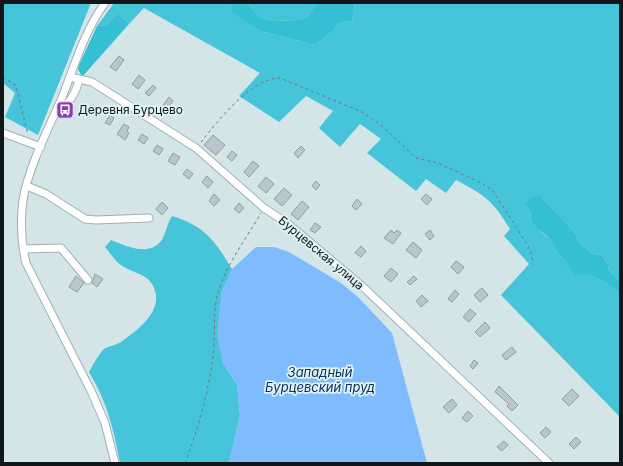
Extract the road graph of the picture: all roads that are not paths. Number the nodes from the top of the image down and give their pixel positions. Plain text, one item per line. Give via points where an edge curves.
1 (105, 3) edge
2 (70, 77) junction
3 (80, 79) junction
4 (54, 114) junction
5 (3, 133) edge
6 (41, 147) junction
7 (27, 186) junction
8 (149, 218) dead end
9 (23, 249) junction
10 (88, 280) dead end
11 (115, 463) edge
12 (548, 463) edge

1 - 2 street via 88,34
2 - 3 street, Бурцевская улица
2 - 4 street
3 - 4 street via 68,105
3 - 12 street, Бурцевская улица via 92,82 196,148 264,208 287,223 362,286
4 - 6 street
5 - 6 street
6 - 7 street
7 - 8 street via 46,194 85,219
7 - 9 street via 20,221
9 - 10 street via 61,248
9 - 11 street via 26,263 92,393 105,424

